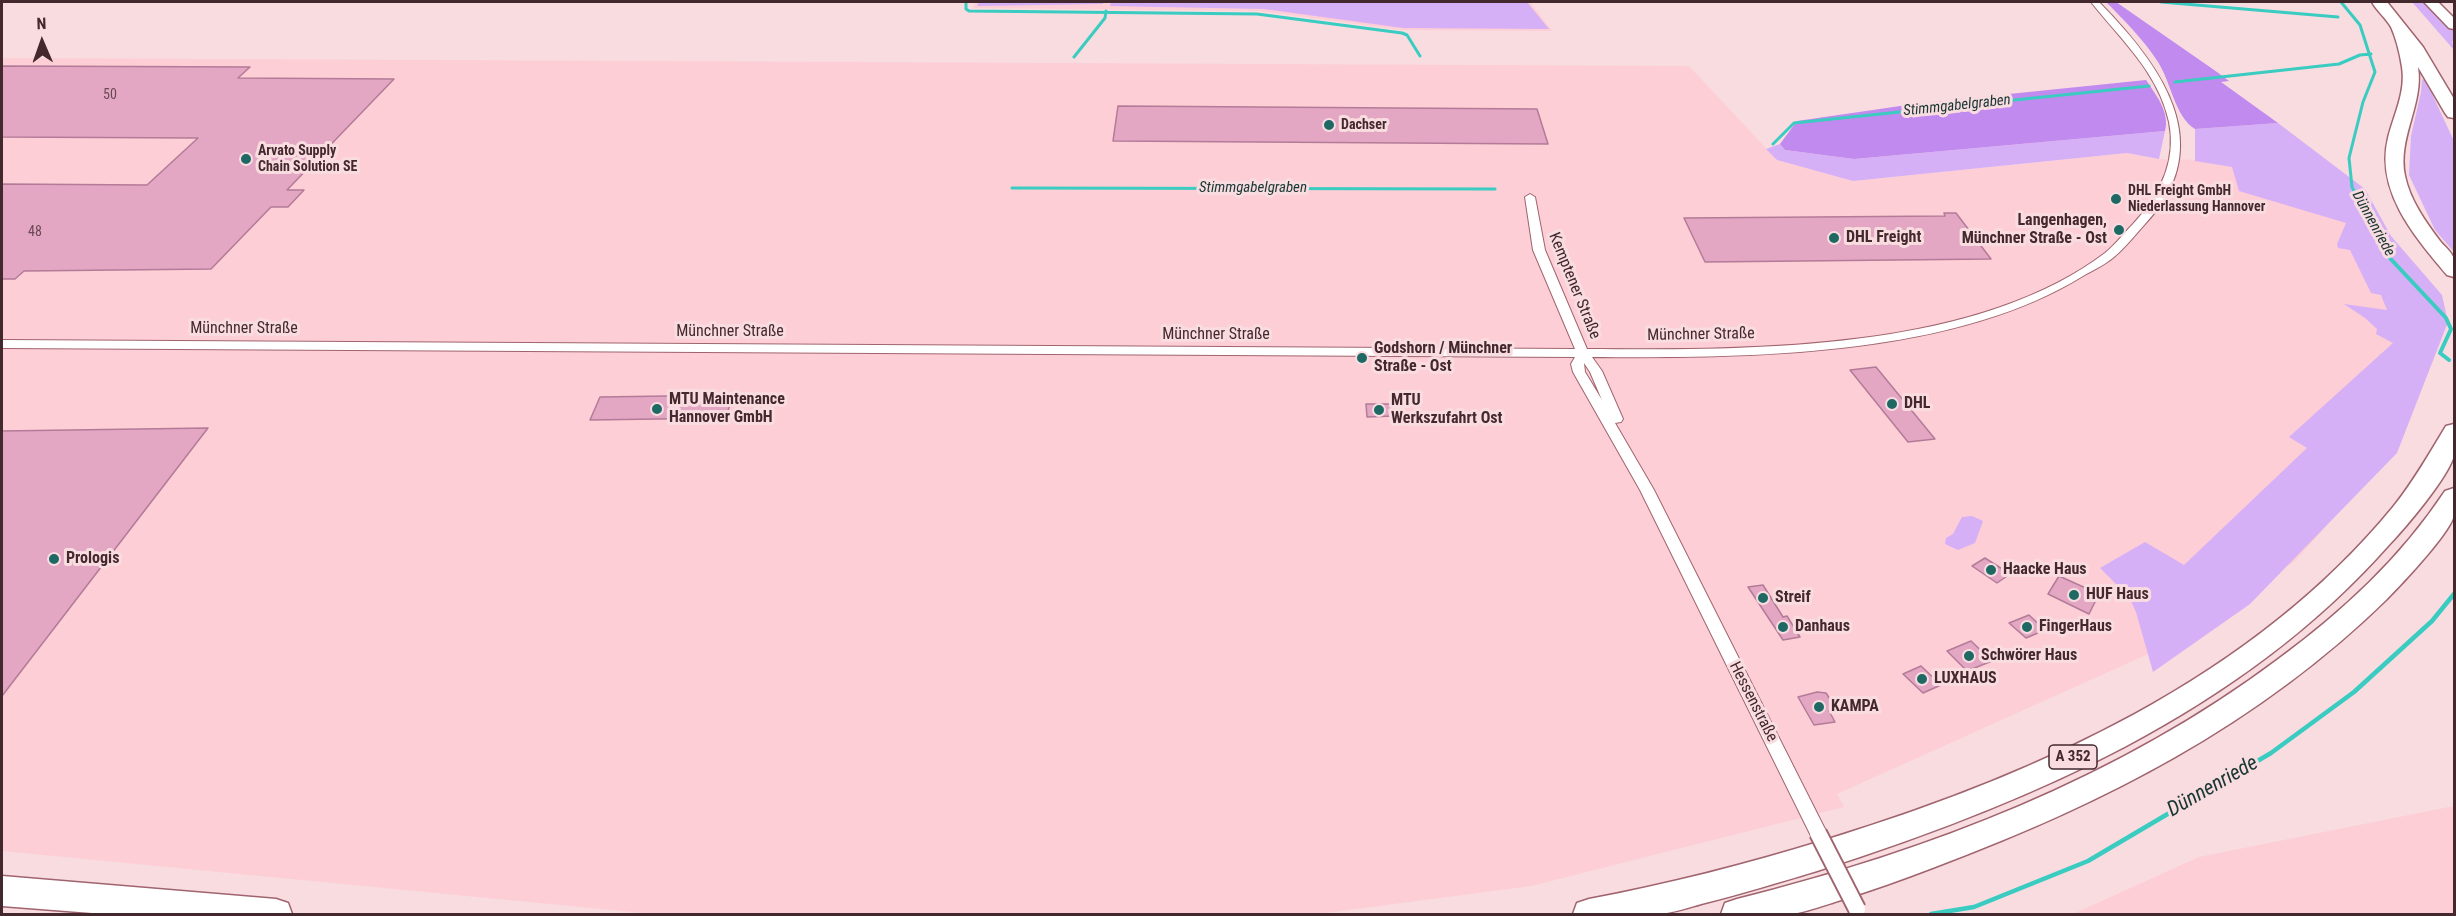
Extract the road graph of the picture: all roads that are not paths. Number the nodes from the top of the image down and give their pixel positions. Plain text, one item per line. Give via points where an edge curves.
1 (2096, 2) edge
2 (2379, 2) edge
3 (2396, 2) edge
4 (2431, 2) edge
5 (2444, 2) edge
6 (2454, 12) edge
7 (2398, 25) junction
8 (2454, 25) edge
9 (2436, 51) dead end
10 (2454, 113) edge
11 (1530, 196) dead end
12 (2454, 272) edge
13 (2, 344) edge
14 (1583, 353) junction
15 (2454, 432) edge
16 (2454, 497) edge
17 (2, 891) edge
18 (1858, 912) edge
19 (276, 915) edge
20 (1589, 915) edge
21 (1737, 915) edge

1 - 14 street, Münchner Straße via 2159,81 2174,120 2177,145 2169,181 2151,213 2128,241 2093,266 2000,310 1893,337 1764,351
2 - 7 highway
3 - 9 highway
4 - 8 highway
5 - 6 highway
7 - 10 highway
7 - 12 highway via 2411,85 2396,134 2397,179 2405,202
11 - 14 street, Kemptener Straße via 1539,250
13 - 14 street, Münchner Straße
14 - 18 street, Hessenstraße, bridge via 1577,364 1579,372 1647,490
15 - 20 highway, A 352 via 2408,505 2349,571 2299,618 2169,708 1986,797 1868,842 1744,879
16 - 21 highway, A 352 via 2442,518 2384,588 2272,680 2198,731 2012,824 1891,869
17 - 19 highway

